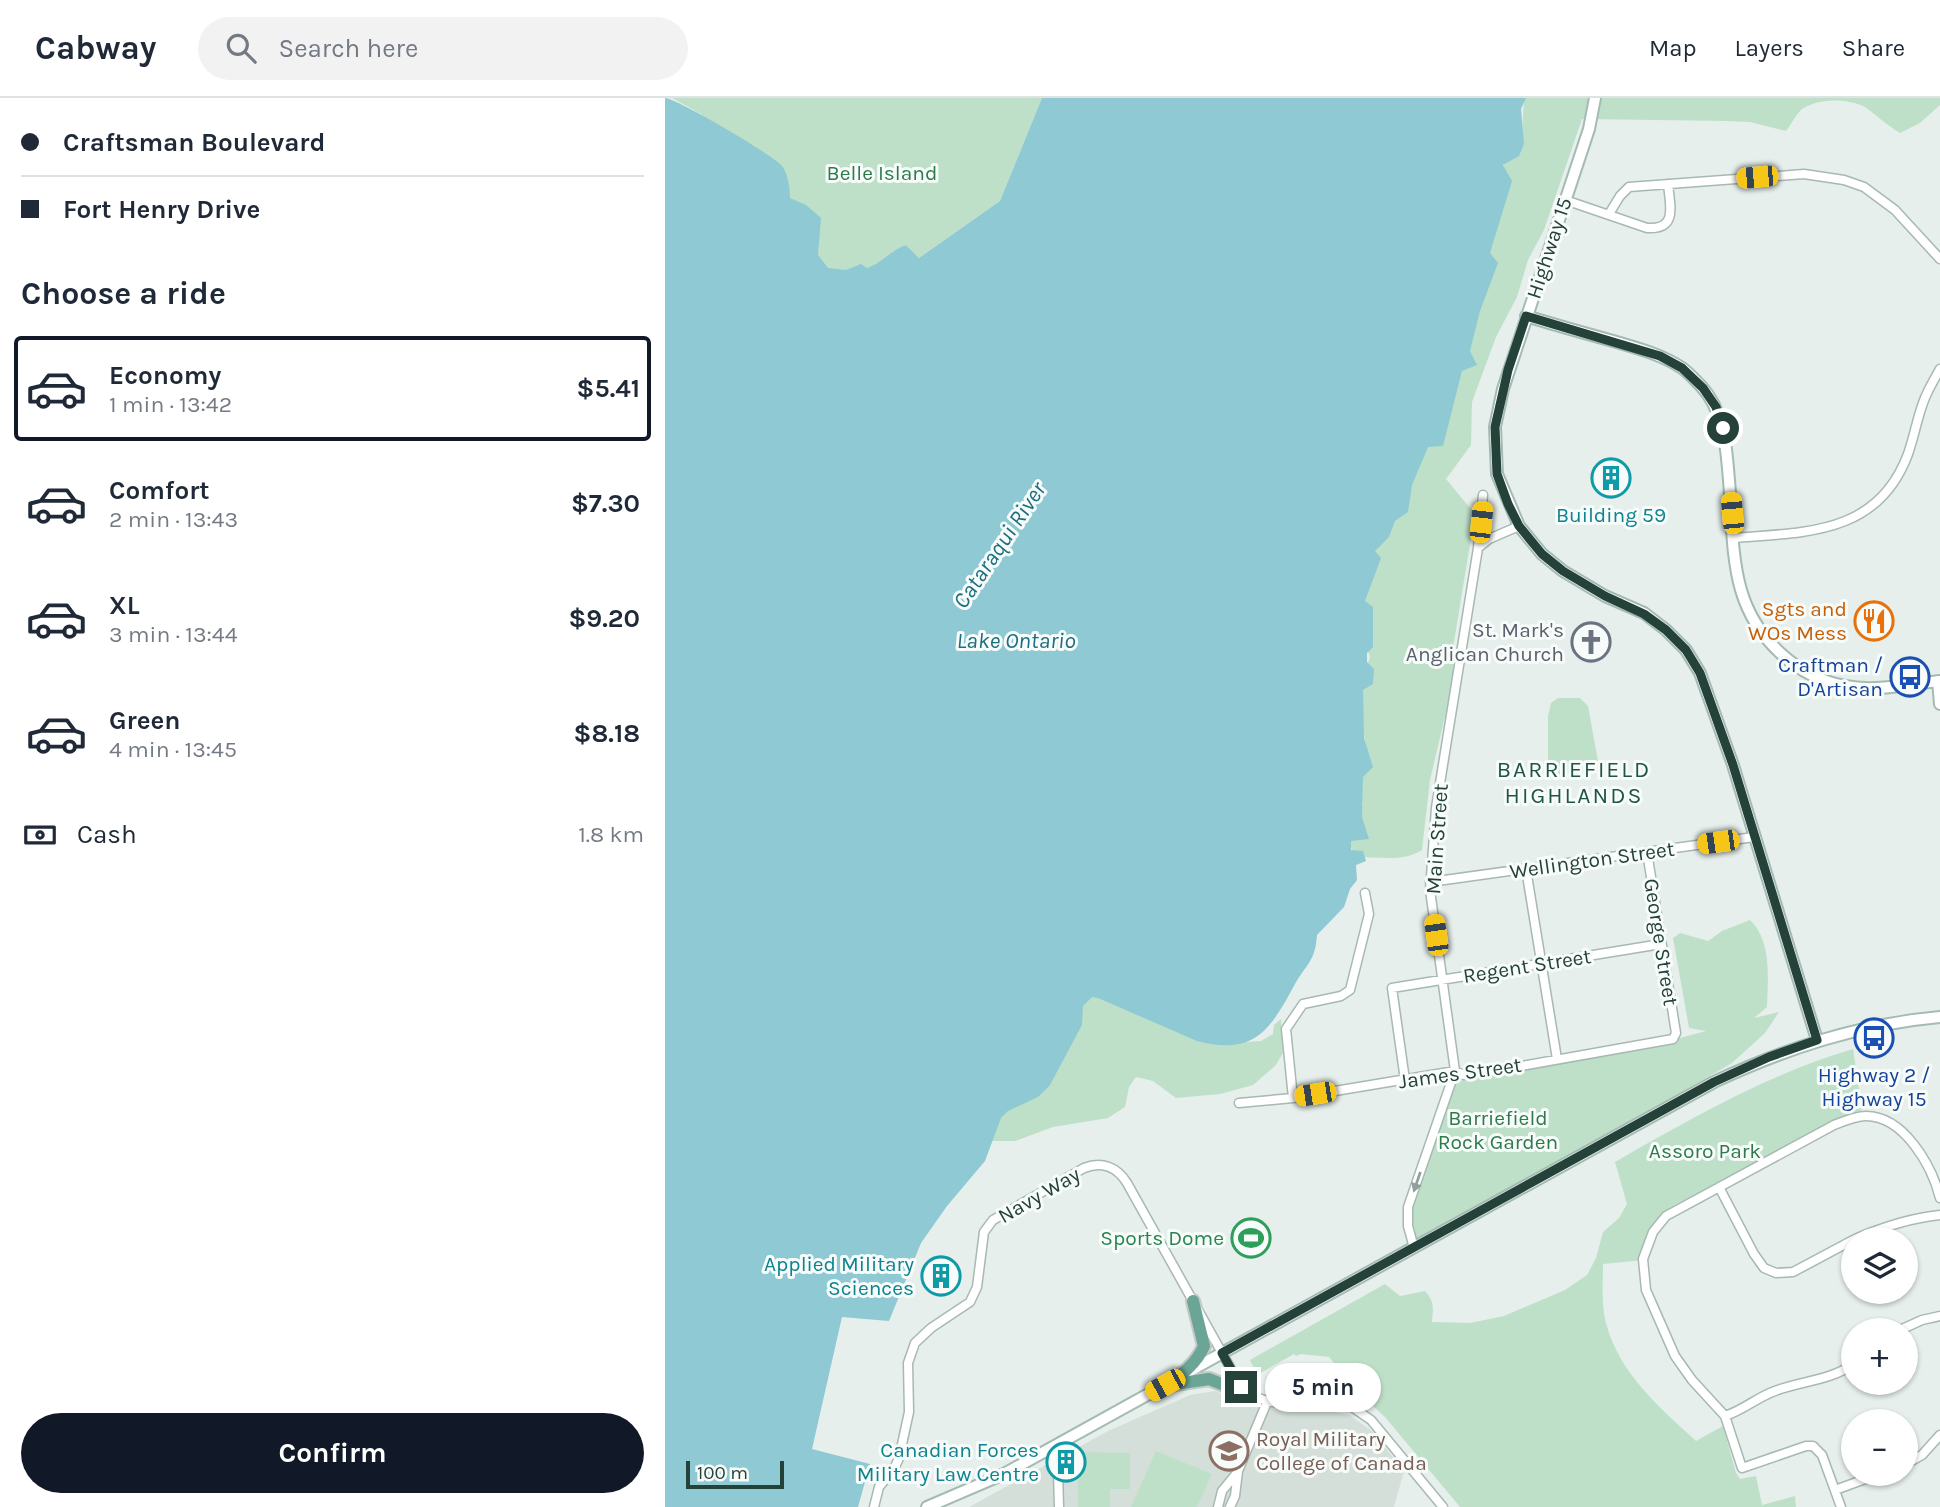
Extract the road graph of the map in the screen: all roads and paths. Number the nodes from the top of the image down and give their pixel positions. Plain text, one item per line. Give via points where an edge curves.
1 (1595, 98) edge
2 (1668, 184) junction
3 (1565, 200) junction
4 (1609, 214) junction
5 (1940, 259) edge
6 (1526, 316) junction
7 (1940, 369) edge
8 (1483, 495) dead end
9 (1519, 526) junction
10 (1734, 538) junction
11 (1478, 548) junction
12 (1939, 681) edge
13 (1940, 704) edge
14 (1754, 837) junction
15 (1647, 852) junction
16 (1525, 869) junction
17 (1430, 882) junction
18 (1365, 894) dead end
19 (1661, 944) junction
20 (1541, 964) junction
21 (1442, 980) junction
22 (1940, 1017) edge
23 (1676, 1033) joint
24 (1817, 1040) junction
25 (1557, 1059) junction
26 (1455, 1071) junction
27 (1405, 1080) junction
28 (1293, 1098) junction
29 (1239, 1103) dead end
30 (1719, 1187) junction
31 (1940, 1198) edge
32 (1940, 1215) edge
33 (1887, 1227) edge
34 (1841, 1247) edge
35 (1414, 1248) junction
36 (1193, 1301) junction
37 (1940, 1316) edge
38 (1918, 1322) edge
39 (1222, 1353) junction
40 (1841, 1371) edge
41 (1170, 1383) junction
42 (1249, 1395) junction
43 (1267, 1402) junction
44 (1725, 1416) junction
45 (1940, 1435) edge
46 (1048, 1451) junction
47 (1918, 1457) edge
48 (1238, 1471) junction
49 (1846, 1486) edge
50 (1835, 1490) junction
51 (874, 1507) edge
52 (927, 1507) edge
53 (1059, 1507) edge
54 (1218, 1507) edge
55 (1230, 1507) edge
56 (1443, 1507) edge
57 (1841, 1507) edge

1 - 3 main road, Highway 15
2 - 4 street via 1629,187
2 - 4 street via 1670,218 1659,229
2 - 5 street via 1804,174 1844,180 1864,187 1895,210
3 - 4 street
3 - 6 main road, Highway 15
6 - 9 main road, Highway 15 via 1495,427 1497,474
6 - 10 main road via 1660,356 1682,368 1703,388 1723,428
7 - 10 street via 1924,400 1903,466 1868,509 1841,525 1812,532
8 - 11 street, Main Street
9 - 11 street
9 - 14 main road, Highway 15 via 1563,571 1644,614 1686,650 1700,673
10 - 12 main road via 1747,606 1756,625 1789,661 1845,686
11 - 17 street, Main Street via 1436,808
12 - 13 main road
14 - 15 street, Wellington Street
14 - 24 main road, Highway 15
15 - 16 street, Wellington Street
15 - 19 street, George Street
16 - 17 street, Wellington Street
16 - 20 street
17 - 21 street, Main Street
18 - 28 street via 1369,914 1350,990 1303,1004 1286,1029
19 - 20 street, Regent Street
19 - 23 street, George Street
20 - 21 street, Regent Street
20 - 25 street
21 - 26 street, Main Street
21 - 27 street, Regent Street via 1392,988
22 - 24 main road
23 - 25 street, James Street via 1669,1041
24 - 35 main road via 1714,1082
25 - 26 street, James Street via 1464,1075
26 - 27 street, James Street
26 -> 35 street, Main Street via 1408,1207
27 - 28 street, James Street
28 - 29 street, James Street
30 - 31 street via 1834,1125 1866,1116 1887,1121 1918,1148
30 - 34 street via 1764,1268 1793,1272
30 - 44 street via 1666,1216 1643,1259 1646,1290 1675,1356
32 - 33 street
35 - 39 main road
36 - 39 street, Navy Way
36 - 41 main road via 1203,1346 1197,1358
36 - 51 street, Navy Way via 1127,1183 1112,1167 1097,1164 1084,1168 1006,1211 984,1232 977,1287 970,1301 921,1336 910,1352 909,1412 899,1458 879,1486
37 - 38 street
39 - 41 main road
39 - 42 street, Navy Way via 1235,1380
40 - 44 street via 1790,1385
41 - 42 main road via 1209,1379
41 - 46 main road
42 - 43 street
43 - 48 street
43 - 56 street via 1331,1402 1352,1407 1380,1429
44 - 50 street via 1742,1468 1813,1446 1822,1455
45 - 47 street
46 - 52 main road
46 - 53 street via 1058,1472
48 - 54 street via 1222,1492
48 - 55 street
49 - 50 street
50 - 57 street

